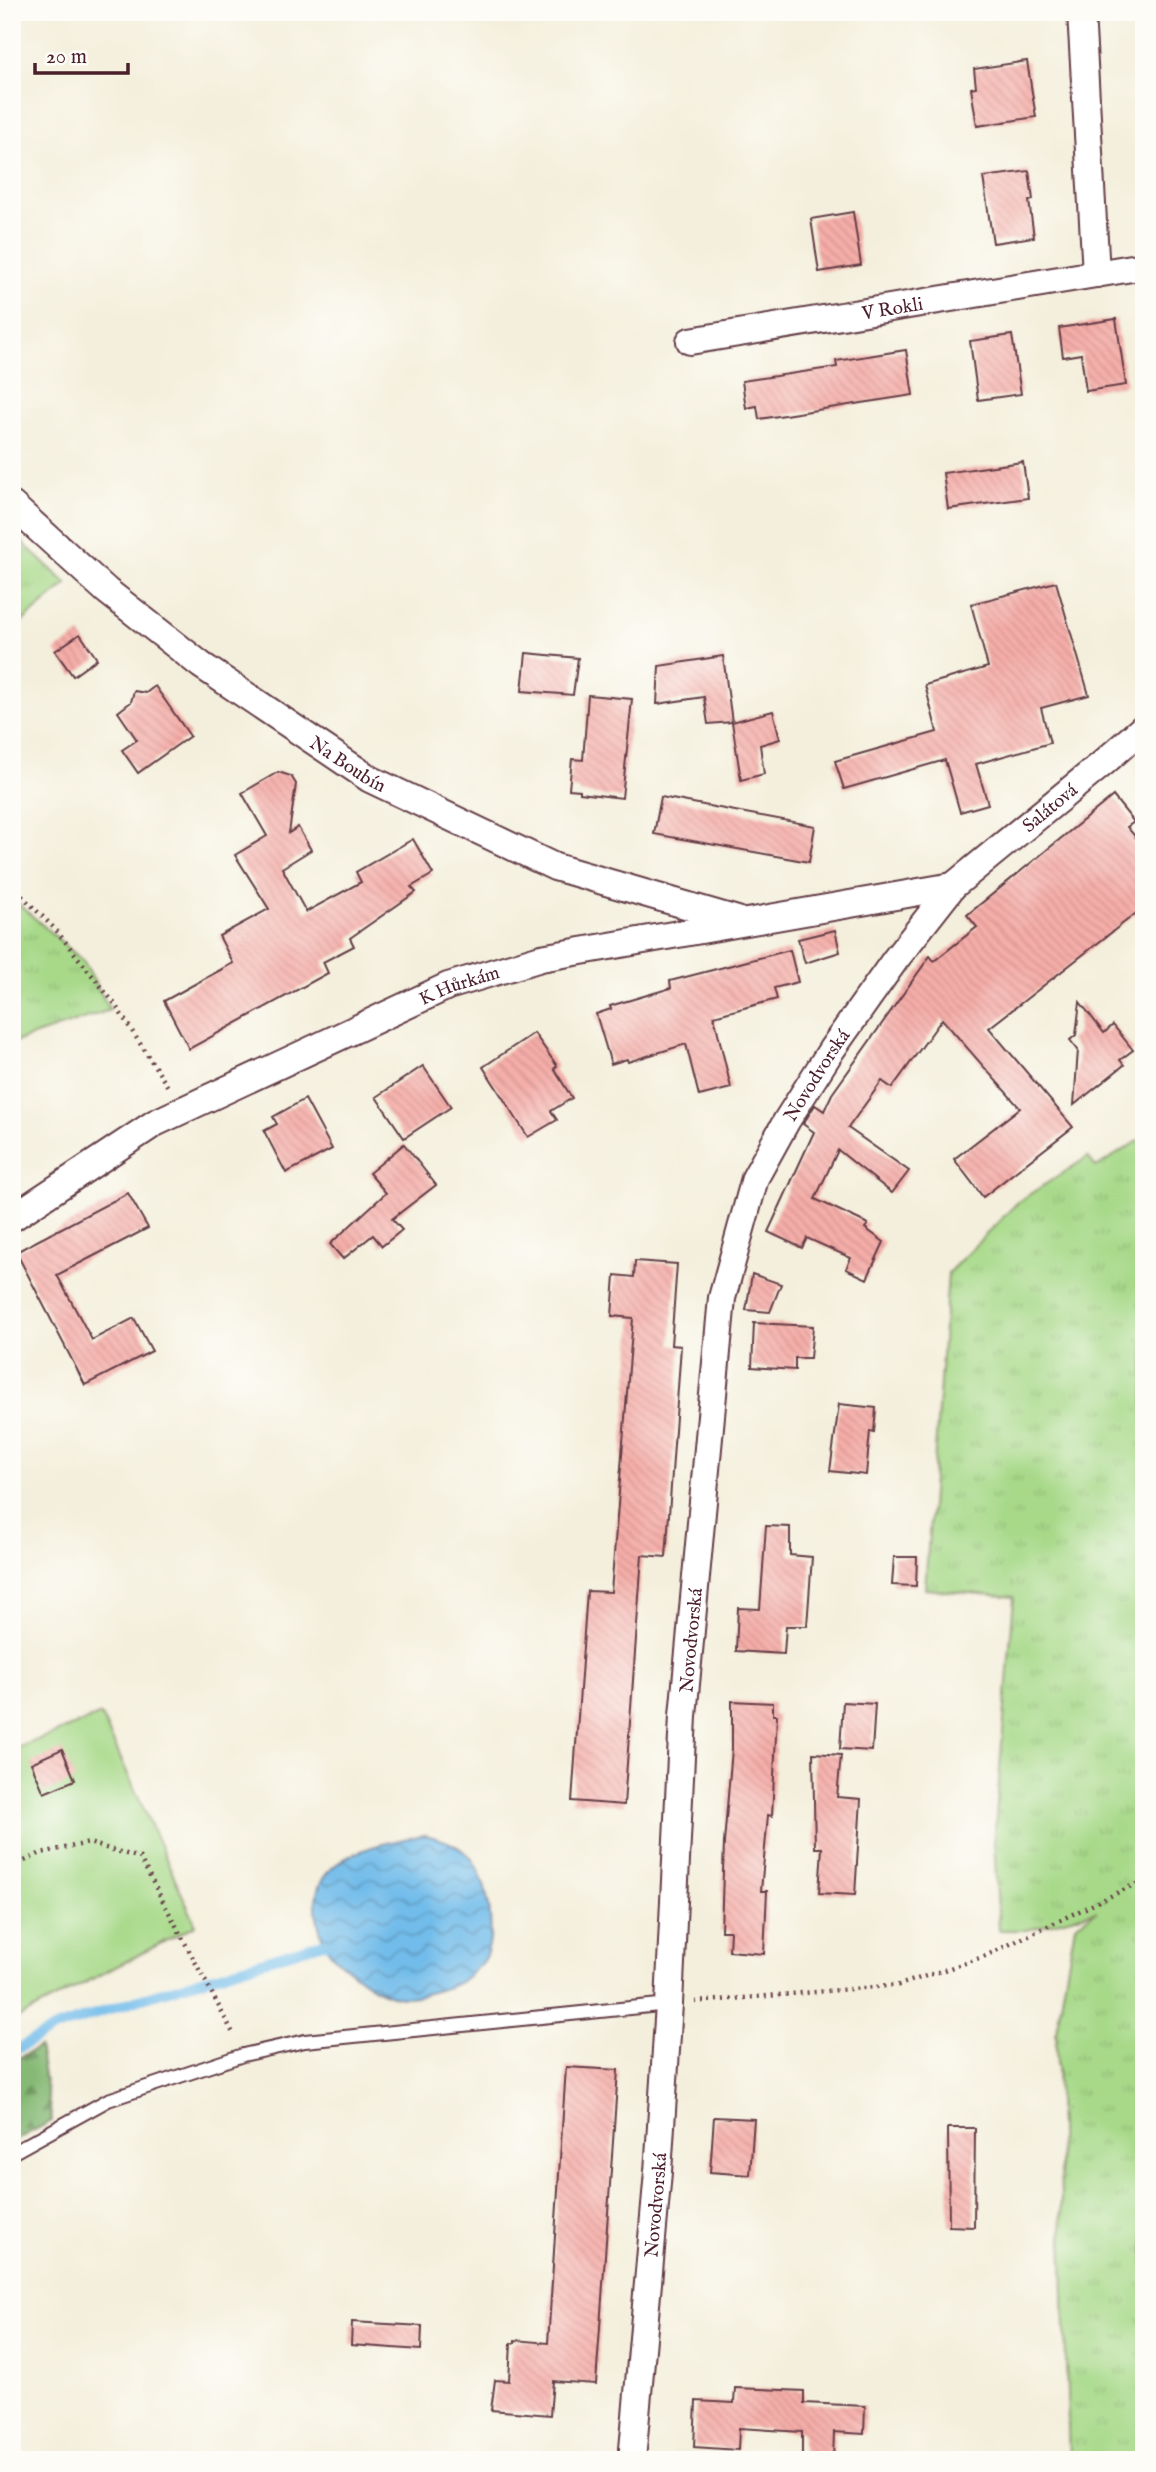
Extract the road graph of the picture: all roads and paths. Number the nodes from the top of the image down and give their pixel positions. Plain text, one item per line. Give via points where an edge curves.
1 (1081, 12) edge
2 (1144, 265) edge
3 (1096, 274) junction
4 (690, 341) dead end
5 (12, 505) edge
6 (1144, 727) edge
7 (12, 886) edge
8 (953, 886) junction
9 (741, 922) junction
10 (183, 1110) junction
11 (12, 1218) edge
12 (12, 1867) edge
13 (1144, 1880) edge
14 (669, 2004) junction
15 (243, 2055) junction
16 (12, 2153) edge
17 (632, 2460) edge

1 - 3 street
2 - 3 street, V Rokli
3 - 4 street, V Rokli
5 - 9 street, Na Boubín via 201,665 370,779 555,867
6 - 8 street, Salátová
7 - 10 path via 56,930 114,1003
8 - 9 street, K Hůrkám
8 - 14 street, Novodvorská via 895,960 787,1120 755,1178 722,1298 683,1716
9 - 10 street, K Hůrkám via 541,958 448,986
10 - 11 street, K Hůrkám via 155,1123
12 - 15 path via 41,1853 89,1843 140,1858
13 - 14 path via 983,1957 899,1985
14 - 15 lane via 304,2041
14 - 17 street, Novodvorská
15 - 16 lane via 108,2101

